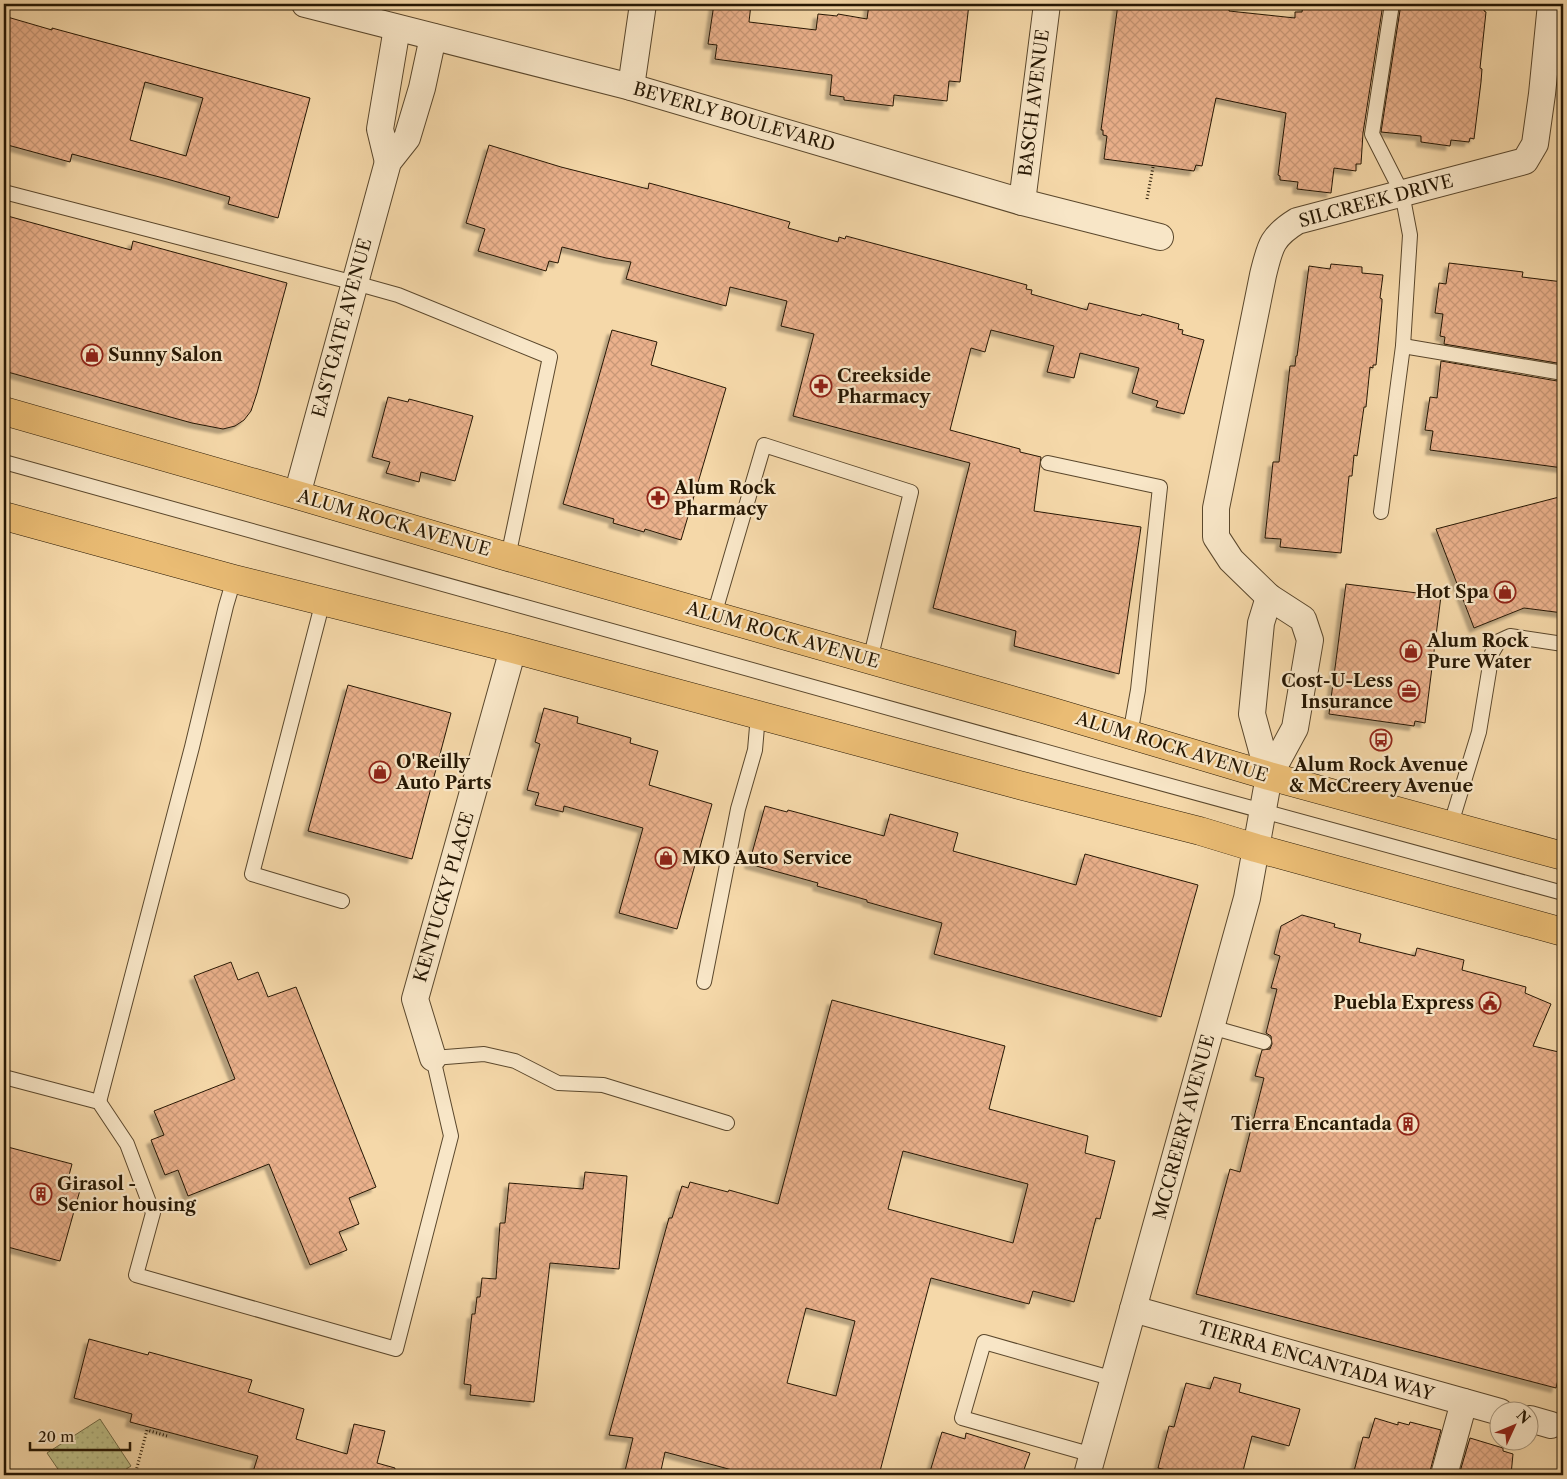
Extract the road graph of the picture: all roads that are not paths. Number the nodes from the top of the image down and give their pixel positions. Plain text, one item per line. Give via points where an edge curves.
1 (305, 4) edge
2 (643, 4) edge
3 (1047, 4) edge
4 (1392, 4) edge
5 (1551, 4) edge
6 (397, 28) junction
7 (433, 37) junction
8 (632, 86) junction
9 (388, 162) junction
10 (4, 192) edge
11 (1402, 193) junction
12 (1022, 202) junction
13 (1160, 237) dead end
14 (355, 283) junction
15 (1403, 346) junction
16 (1563, 373) edge
17 (4, 411) edge
18 (4, 462) edge
19 (1048, 463) dead end
20 (297, 495) junction
21 (1382, 512) dead end
22 (4, 516) edge
23 (508, 557) junction
24 (234, 579) junction
25 (1269, 597) junction
26 (323, 600) junction
27 (714, 615) junction
28 (1563, 644) edge
29 (513, 649) junction
30 (870, 660) junction
31 (758, 715) junction
32 (1130, 735) junction
33 (1269, 776) junction
34 (1262, 812) junction
35 (1450, 827) junction
36 (1256, 848) junction
37 (1563, 856) edge
38 (1563, 893) edge
39 (342, 901) dead end
40 (1563, 932) edge
41 (704, 982) dead end
42 (1211, 1027) junction
43 (1264, 1042) dead end
44 (433, 1058) junction
45 (4, 1077) edge
46 (99, 1102) junction
47 (727, 1122) dead end
48 (1133, 1309) junction
49 (1114, 1379) junction
50 (1464, 1402) junction
51 (1490, 1409) edge
52 (1090, 1465) edge
53 (1444, 1475) edge

1 - 6 street, BEVERLY BOULEVARD
2 - 8 street
3 - 12 street, BASCH AVENUE
4 - 11 lane via 1372,134
5 - 11 street, SILCREEK DRIVE via 1535,144 1525,161
6 - 7 street, BEVERLY BOULEVARD
6 - 9 street, EASTGATE AVENUE via 380,129
7 - 8 street, BEVERLY BOULEVARD
7 - 9 street, EASTGATE AVENUE via 407,138
8 - 12 street, BEVERLY BOULEVARD
9 - 14 street, EASTGATE AVENUE
10 - 14 lane
11 - 15 lane via 1410,235
11 - 25 street, SILCREEK DRIVE via 1297,220 1282,230 1271,246 1262,275 1216,508 1216,537 1231,560
12 - 13 street, BEVERLY BOULEVARD
14 - 20 street, EASTGATE AVENUE
14 - 23 lane via 398,295 550,357
15 - 16 lane
15 - 21 lane
17 - 20 main road, ALUM ROCK AVENUE
18 - 34 lane, ALUM ROCK AVENUE
19 - 32 lane via 1160,487 1138,690
20 - 23 main road, ALUM ROCK AVENUE
22 - 24 main road
23 - 27 main road, ALUM ROCK AVENUE
24 - 26 main road
24 - 46 lane
25 - 33 street via 1261,623 1252,714
25 - 33 street, SILCREEK DRIVE via 1303,619 1310,640 1295,728
26 - 29 main road
26 - 39 lane via 252,874
27 - 30 main road, ALUM ROCK AVENUE
27 - 30 lane via 764,445 911,492
28 - 35 lane via 1510,636 1499,640 1492,653 1479,732
29 - 31 main road
29 - 44 street, KENTUCKY PLACE via 415,999
30 - 32 main road, ALUM ROCK AVENUE
31 - 36 main road
31 - 41 lane via 755,750 738,809
32 - 33 main road, ALUM ROCK AVENUE
33 - 34 street, MCCREERY AVENUE
33 - 35 main road, ALUM ROCK AVENUE
34 - 36 street, MCCREERY AVENUE
34 - 38 lane, ALUM ROCK AVENUE
35 - 37 main road, ALUM ROCK AVENUE
36 - 40 main road
36 - 42 street, MCCREERY AVENUE via 1247,898
42 - 43 lane
42 - 48 street, MCCREERY AVENUE
44 - 46 lane via 451,1136 396,1349 136,1275 153,1213 127,1144
44 - 47 lane via 484,1054 515,1060 558,1083 603,1085
45 - 46 lane
48 - 49 street, MCCREERY AVENUE
48 - 50 street, TIERRA ENCANTADA WAY
49 - 52 street, MCCREERY AVENUE
49 - 52 lane via 984,1342 962,1418
50 - 51 street, TIERRA ENCANTADA WAY
50 - 53 street

